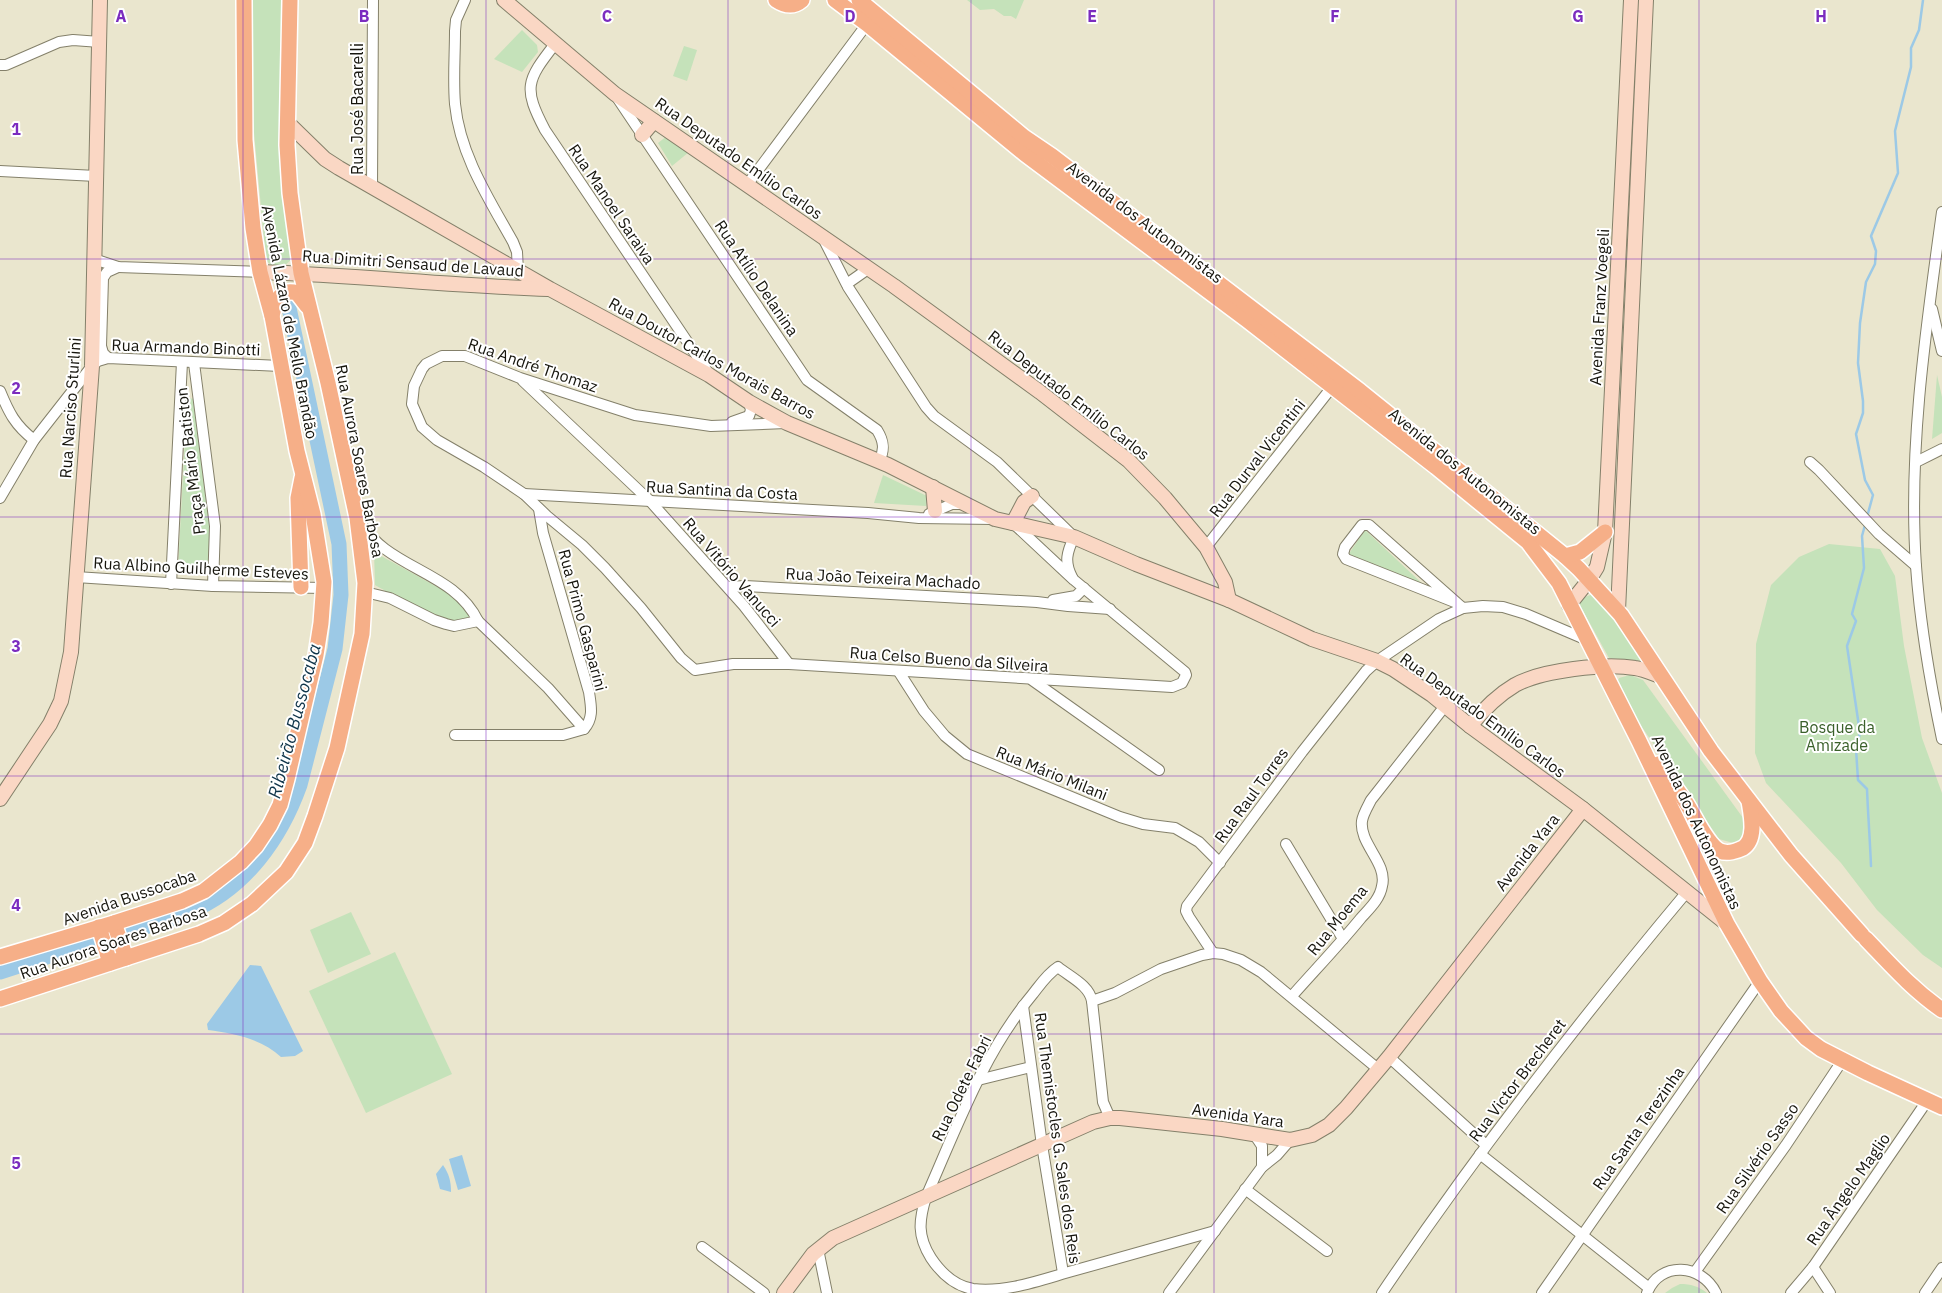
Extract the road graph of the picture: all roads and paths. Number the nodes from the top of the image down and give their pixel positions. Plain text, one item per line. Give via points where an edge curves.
1 (100, 0) edge
2 (244, 0) edge
3 (290, 0) edge
4 (373, 0) edge
5 (465, 0) edge
6 (504, 0) edge
7 (776, 0) edge
8 (802, 0) edge
9 (834, 0) edge
10 (859, 0) edge
11 (1631, 0) edge
12 (1646, 0) edge
13 (867, 24) junction
14 (100, 42) junction
15 (555, 44) junction
16 (0, 65) edge
17 (615, 94) junction
18 (654, 121) junction
19 (288, 122) junction
20 (642, 135) junction
21 (0, 171) edge
22 (96, 176) junction
23 (747, 185) junction
24 (372, 188) junction
25 (1942, 212) edge
26 (823, 238) junction
27 (94, 259) junction
28 (118, 267) junction
29 (868, 268) junction
30 (518, 271) junction
31 (260, 272) junction
32 (301, 273) junction
33 (847, 285) junction
34 (496, 287) junction
35 (550, 289) junction
36 (1930, 301) junction
37 (309, 309) junction
38 (272, 316) junction
39 (1942, 351) edge
40 (108, 358) junction
41 (182, 362) junction
42 (194, 363) junction
43 (92, 366) junction
44 (280, 366) junction
45 (710, 375) junction
46 (520, 378) junction
47 (1332, 387) junction
48 (0, 390) edge
49 (181, 394) junction
50 (197, 394) junction
51 (749, 402) junction
52 (788, 423) junction
53 (711, 426) junction
54 (34, 440) junction
55 (1942, 449) edge
56 (879, 461) junction
57 (1810, 462) dead end
58 (1916, 462) junction
59 (1608, 470) junction
60 (1625, 471) junction
61 (303, 477) junction
62 (933, 487) junction
63 (524, 494) junction
64 (1032, 496) junction
65 (0, 498) edge
66 (650, 501) junction
67 (970, 505) junction
68 (539, 508) junction
69 (935, 511) junction
70 (356, 518) junction
71 (919, 518) junction
72 (995, 518) junction
73 (1013, 523) junction
74 (1605, 532) junction
75 (1074, 537) junction
76 (1206, 548) junction
77 (1046, 556) junction
78 (1565, 556) junction
79 (1066, 557) junction
80 (1916, 566) junction
81 (76, 577) junction
82 (1074, 580) junction
83 (1589, 580) junction
84 (171, 584) junction
85 (213, 586) junction
86 (301, 587) junction
87 (728, 587) junction
88 (324, 588) junction
89 (1084, 588) junction
90 (365, 592) junction
91 (1228, 600) junction
92 (1037, 602) junction
93 (1569, 605) junction
94 (1460, 606) junction
95 (1110, 609) junction
96 (1618, 611) junction
97 (478, 621) junction
98 (1587, 640) junction
99 (1377, 661) junction
100 (789, 664) junction
101 (1601, 668) junction
102 (701, 670) joint
103 (899, 672) junction
104 (1185, 672) joint
105 (1660, 676) junction
106 (1032, 680) junction
107 (1445, 706) junction
108 (1470, 726) junction
109 (584, 729) junction
110 (455, 735) dead end
111 (1942, 739) edge
112 (1639, 741) junction
113 (1159, 770) dead end
114 (0, 799) edge
115 (1749, 801) junction
116 (1582, 809) junction
117 (1286, 844) dead end
118 (1220, 863) junction
119 (1701, 873) junction
120 (1686, 893) junction
121 (1726, 924) junction
122 (115, 925) junction
123 (100, 930) junction
124 (1343, 940) junction
125 (1213, 953) junction
126 (125, 955) junction
127 (0, 957) edge
128 (109, 958) junction
129 (1760, 981) junction
130 (1292, 996) junction
131 (0, 998) edge
132 (1092, 1001) junction
133 (1023, 1006) junction
134 (1941, 1009) edge
135 (1389, 1057) junction
136 (1842, 1061) junction
137 (1031, 1067) junction
138 (1378, 1069) junction
139 (978, 1080) junction
140 (1927, 1101) junction
141 (1103, 1102) junction
142 (1942, 1107) edge
143 (1110, 1118) junction
144 (1093, 1122) junction
145 (1254, 1134) junction
146 (1290, 1140) junction
147 (1042, 1145) junction
148 (1483, 1150) junction
149 (1262, 1167) junction
150 (1245, 1188) junction
151 (926, 1197) junction
152 (1215, 1231) junction
153 (1582, 1235) junction
154 (702, 1247) dead end
155 (818, 1249) junction
156 (1327, 1251) dead end
157 (1812, 1267) junction
158 (1942, 1268) edge
159 (1695, 1272) junction
160 (1063, 1273) junction
161 (1648, 1290) edge
162 (764, 1293) edge
163 (784, 1293) edge
164 (827, 1293) edge
165 (1168, 1293) edge
166 (1382, 1293) edge
167 (1542, 1293) edge
168 (1716, 1293) edge
169 (1791, 1293) edge
170 (1830, 1293) edge
171 (1925, 1293) edge

1 - 14 street, Rua Narciso Sturlini
2 - 31 main road, Avenida Lázaro de Mello Brandão via 248,192
3 - 19 main road, Rua Aurora Soares Barbosa
4 - 24 street, Rua José Bacarelli
5 - 30 street via 455,31 458,118 480,183 517,252
6 - 15 street, Rua Deputado Emílio Carlos
7 - 8 main road via 790,5
9 - 13 main road, Avenida dos Autonomistas
10 - 78 main road, Avenida dos Autonomistas via 1024,137 1360,391
11 - 59 street, Avenida Franz Voegeli
12 - 60 street, Avenida Franz Voegeli
13 - 23 street
13 - 47 main road, Avenida dos Autonomistas via 1025,154
14 - 16 street via 59,42
14 - 22 street, Rua Narciso Sturlini
15 - 17 street, Rua Deputado Emílio Carlos
15 - 45 street, Rua Manoel Saraiva via 538,66 529,86 533,108 544,130
17 - 18 street, Rua Deputado Emílio Carlos
17 - 20 street, Rua Atílio Delanina
18 - 20 street
18 - 23 street, Rua Deputado Emílio Carlos
19 - 24 street, Rua Doutor Carlos Morais Barros via 325,159
19 - 32 main road, Rua Aurora Soares Barbosa via 290,193
20 - 56 street, Rua Atílio Delanina via 807,380 876,430 884,452
21 - 22 street
22 - 27 street, Rua Narciso Sturlini
23 - 26 street, Rua Deputado Emílio Carlos
24 - 30 street, Rua Doutor Carlos Morais Barros
25 - 36 street
26 - 29 street, Rua Deputado Emílio Carlos
26 - 33 street
27 - 28 street, Rua Dimitri Sensaud de Lavaud
27 - 43 street, Rua Narciso Sturlini
28 - 31 street, Rua Dimitri Sensaud de Lavaud
28 - 40 street, Rua Narciso Sturlini via 102,278 100,346
29 - 33 street
29 - 76 street, Rua Deputado Emílio Carlos via 1130,461
30 - 34 street
30 - 35 street, Rua Doutor Carlos Morais Barros
31 - 32 street, Rua Dimitri Sensaud de Lavaud
31 - 38 main road, Avenida Lázaro de Mello Brandão
32 - 34 street, Rua Dimitri Sensaud de Lavaud
32 - 37 main road, Rua Aurora Soares Barbosa
33 - 64 street via 926,407 997,462
34 - 35 street, Rua Dimitri Sensaud de Lavaud
35 - 45 street, Rua Doutor Carlos Morais Barros
36 - 39 street
36 - 58 street
37 - 38 main road via 297,293 288,291 277,299
37 - 70 main road, Rua Aurora Soares Barbosa
38 - 44 main road, Avenida Lázaro de Mello Brandão
40 - 41 street, Rua Armando Binotti
40 - 43 street, Rua Armando Binotti
41 - 42 street, Rua Armando Binotti
41 - 49 street, Praça Mário Batiston
42 - 44 street, Rua Armando Binotti
42 - 50 street, Praça Mário Batiston
43 - 54 street
43 - 81 street, Rua Narciso Sturlini
44 - 61 main road, Avenida Lázaro de Mello Brandão
45 - 51 street, Rua Doutor Carlos Morais Barros
46 - 53 street, Rua André Thomaz via 635,415
46 - 63 street, Rua André Thomaz via 465,356 442,356 422,369 414,386 412,404 422,427 437,440
46 - 66 street, Rua Vitório Vanucci
47 - 76 street, Rua Durval Vicentini
47 - 93 main road, Avenida dos Autonomistas via 1528,542 1559,583
48 - 54 street via 10,415
49 - 50 street
49 - 84 street, Praça Mário Batiston
50 - 85 street, Praça Mário Batiston via 215,526
51 - 52 street, Rua Doutor Carlos Morais Barros
51 - 53 street, Rua André Thomaz via 749,416
52 - 53 street, Rua André Thomaz
52 - 56 street, Rua Doutor Carlos Morais Barros
54 - 65 street
55 - 58 street
56 - 62 street, Rua Doutor Carlos Morais Barros
57 - 80 street via 1879,534
58 - 80 street
59 - 60 street
59 - 74 street, Avenida Franz Voegeli
60 - 96 street, Avenida Franz Voegeli
61 - 86 main road via 298,498
61 - 88 main road, Avenida Lázaro de Mello Brandão via 323,566
62 - 67 street, Rua Doutor Carlos Morais Barros
62 - 69 street
63 - 66 street, Rua Santina da Costa
63 - 68 street, Rua André Thomaz
64 - 73 street via 1024,502
64 - 75 street
66 - 71 street, Rua Santina da Costa
66 - 87 street, Rua Vitório Vanucci
67 - 69 street, Rua Santina da Costa via 952,504
67 - 72 street, Rua Doutor Carlos Morais Barros
68 - 102 street, Rua André Thomaz via 605,568 689,666
68 - 109 street, Rua Primo Gasparini via 589,692 590,720
69 - 71 street, Rua Santina da Costa
70 - 90 main road, Rua Aurora Soares Barbosa
70 - 97 street via 385,549 457,593
71 - 72 street, Rua Santina da Costa
72 - 73 street, Rua Doutor Carlos Morais Barros
73 - 75 street
73 - 77 street, Rua Doutor Carlos Morais Barros
74 - 78 main road via 1580,552
74 - 83 street, Avenida Franz Voegeli via 1597,567
75 - 79 street
75 - 91 street
76 - 91 street, Rua Deputado Emílio Carlos via 1226,582
77 - 79 street
77 - 82 street, Rua Doutor Carlos Morais Barros
78 - 83 main road, Avenida dos Autonomistas
79 - 82 street
80 - 111 street via 1927,659
81 - 84 street, Rua Albino Guilherme Esteves
81 - 114 street, Rua Narciso Sturlini via 71,652 61,701 50,724
82 - 89 street, Rua Doutor Carlos Morais Barros
83 - 93 street, Avenida Franz Voegeli
83 - 96 main road, Avenida dos Autonomistas
84 - 85 street, Rua Albino Guilherme Esteves
85 - 86 street, Rua Albino Guilherme Esteves
86 - 88 street, Rua Albino Guilherme Esteves
87 - 92 street, Rua João Teixeira Machado
87 - 100 street, Rua Vitório Vanucci
88 - 122 main road, Avenida Bussocaba via 316,655 288,779 270,825 241,862 204,891
89 - 92 street, Rua João Teixeira Machado via 1070,598
89 - 95 street, Rua Doutor Carlos Morais Barros
90 - 97 street via 390,598 446,624 454,626
90 - 126 main road, Rua Aurora Soares Barbosa via 362,634 334,758 305,843 286,872 234,917 199,934
91 - 99 street, Rua Deputado Emílio Carlos via 1312,639
92 - 95 street, Rua João Teixeira Machado
93 - 98 main road, Avenida dos Autonomistas
94 - 94 street via 1369,525 1362,525 1345,547 1343,554 1346,559
94 - 98 street via 1504,607
94 - 99 street, Rua Raul Torres
95 - 104 street, Rua Doutor Carlos Morais Barros
96 - 105 main road, Avenida dos Autonomistas
97 - 109 street via 548,688
98 - 101 main road, Avenida dos Autonomistas
99 - 107 street, Rua Deputado Emílio Carlos via 1407,677
99 - 118 street, Rua Raul Torres via 1332,712
100 - 102 street, Rua Celso Bueno da Silveira via 733,664
100 - 103 street, Rua Celso Bueno da Silveira
101 - 105 street via 1636,668
101 - 108 street via 1532,677 1494,700
101 - 112 main road, Avenida dos Autonomistas
103 - 106 street, Rua Celso Bueno da Silveira
103 - 118 street, Rua Mário Milani via 936,726 967,754 1120,817 1175,828 1199,842
104 - 106 street, Rua Celso Bueno da Silveira via 1182,683 1172,687
105 - 115 main road, Avenida dos Autonomistas
106 - 113 street
107 - 108 street, Rua Deputado Emílio Carlos
107 - 124 street, Rua Moema via 1372,800 1364,815 1361,822 1381,871 1382,887
108 - 116 street, Rua Deputado Emílio Carlos
109 - 110 street via 562,735
112 - 115 main road via 1685,801 1710,842 1720,850 1739,849 1750,838
112 - 119 main road, Avenida dos Autonomistas
115 - 134 main road, Avenida dos Autonomistas via 1791,855 1864,937 1923,997
116 - 120 street, Rua Deputado Emílio Carlos
116 - 135 street, Avenida Yara
117 - 124 street
118 - 125 street, Rua Raul Torres via 1186,909
119 - 120 street via 1697,886
119 - 121 main road, Avenida dos Autonomistas
120 - 121 street, Rua Deputado Emílio Carlos
120 - 148 street, Rua Victor Brecheret via 1618,974
121 - 129 main road, Avenida dos Autonomistas
122 - 123 main road, Avenida Bussocaba
122 - 126 main road
123 - 127 main road, Avenida Bussocaba
123 - 128 main road
124 - 130 street, Rua Moema
125 - 130 street via 1241,960
125 - 132 street via 1161,969
126 - 128 main road, Rua Aurora Soares Barbosa
128 - 131 main road, Rua Aurora Soares Barbosa
129 - 136 main road, Avenida dos Autonomistas via 1806,1038
129 - 153 street, Rua Santa Terezinha
130 - 138 street
132 - 133 street, Rua Odete Fabri via 1086,988 1058,968 1051,971
132 - 141 street
133 - 137 street, Rua Themistocles G. Sales dos Reis
133 - 139 street, Rua Odete Fabri via 1000,1039
135 - 138 street, Avenida Yara
135 - 148 street
136 - 140 main road, Avenida dos Autonomistas
136 - 159 street, Rua Silvério Sasso via 1772,1166
137 - 139 street
137 - 147 street, Rua Themistocles G. Sales dos Reis
138 - 146 street, Avenida Yara via 1329,1125 1312,1135
139 - 151 street, Rua Odete Fabri
140 - 142 main road, Avenida dos Autonomistas
140 - 157 street, Rua Ângelo Maglio
141 - 143 street
141 - 144 street
143 - 144 street, Avenida Yara
143 - 145 street, Avenida Yara
144 - 147 street, Avenida Yara
145 - 146 street, Avenida Yara
145 - 149 street via 1262,1146
146 - 149 street
147 - 151 street, Avenida Yara
147 - 160 street, Rua Themistocles G. Sales dos Reis
148 - 153 street
148 - 166 street, Rua Victor Brecheret
149 - 150 street
150 - 152 street
150 - 156 street
151 - 155 street, Avenida Yara via 849,1230
151 - 160 street, Rua Odete Fabri via 920,1216 921,1232 930,1256 954,1282 971,1289 994,1291
152 - 160 street, Rua Odete Fabri
152 - 165 street
153 - 161 street
153 - 167 street, Rua Santa Terezinha
154 - 162 street
155 - 163 street, Avenida Yara
155 - 164 street
157 - 169 street, Rua Ângelo Maglio
157 - 170 street
158 - 171 street
159 - 161 street via 1675,1270 1656,1280
159 - 168 street

